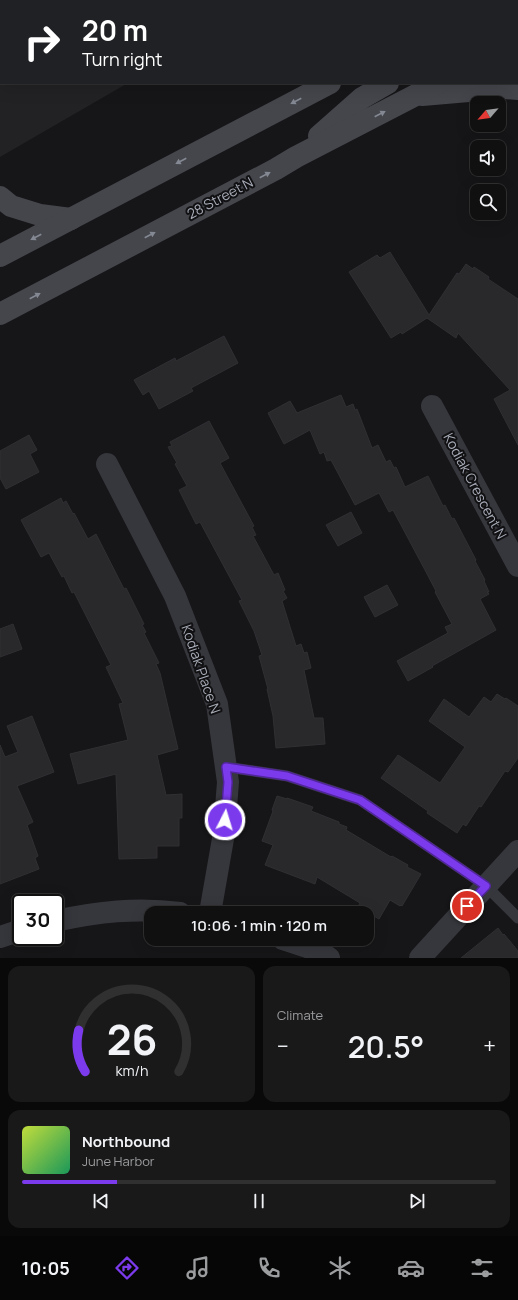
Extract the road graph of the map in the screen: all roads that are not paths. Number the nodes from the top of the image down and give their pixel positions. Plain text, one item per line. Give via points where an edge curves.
1 (328, 84) edge
2 (386, 84) edge
3 (437, 84) edge
4 (518, 89) edge
5 (414, 96) junction
6 (296, 157) junction
7 (0, 197) edge
8 (71, 219) junction
9 (0, 256) edge
10 (0, 314) edge
11 (432, 406) dead end
12 (107, 464) dead end
13 (518, 566) edge
14 (226, 767) junction
15 (518, 851) edge
16 (486, 886) junction
17 (211, 906) edge
18 (144, 910) edge
19 (518, 918) edge
20 (64, 919) edge
21 (12, 933) edge
22 (0, 937) edge
23 (302, 946) edge
24 (329, 958) edge
25 (420, 958) edge

1 -> 8 main road
2 - 6 main road via 362,98
3 - 5 main road, 28 Street N
4 - 5 main road
6 -> 5 main road, 28 Street N
10 -> 6 main road, 28 Street N
7 - 8 main road via 11,206 40,215
8 -> 9 main road
11 - 13 street, Kodiak Crescent N
12 - 14 street, Kodiak Place N via 175,596 217,704
14 - 16 lane via 287,776 360,800
14 - 17 street, Kodiak Place N via 228,782 224,833
15 - 16 street
16 - 19 lane
16 - 25 street
18 - 20 street via 125,910
21 - 22 street
23 - 24 street

